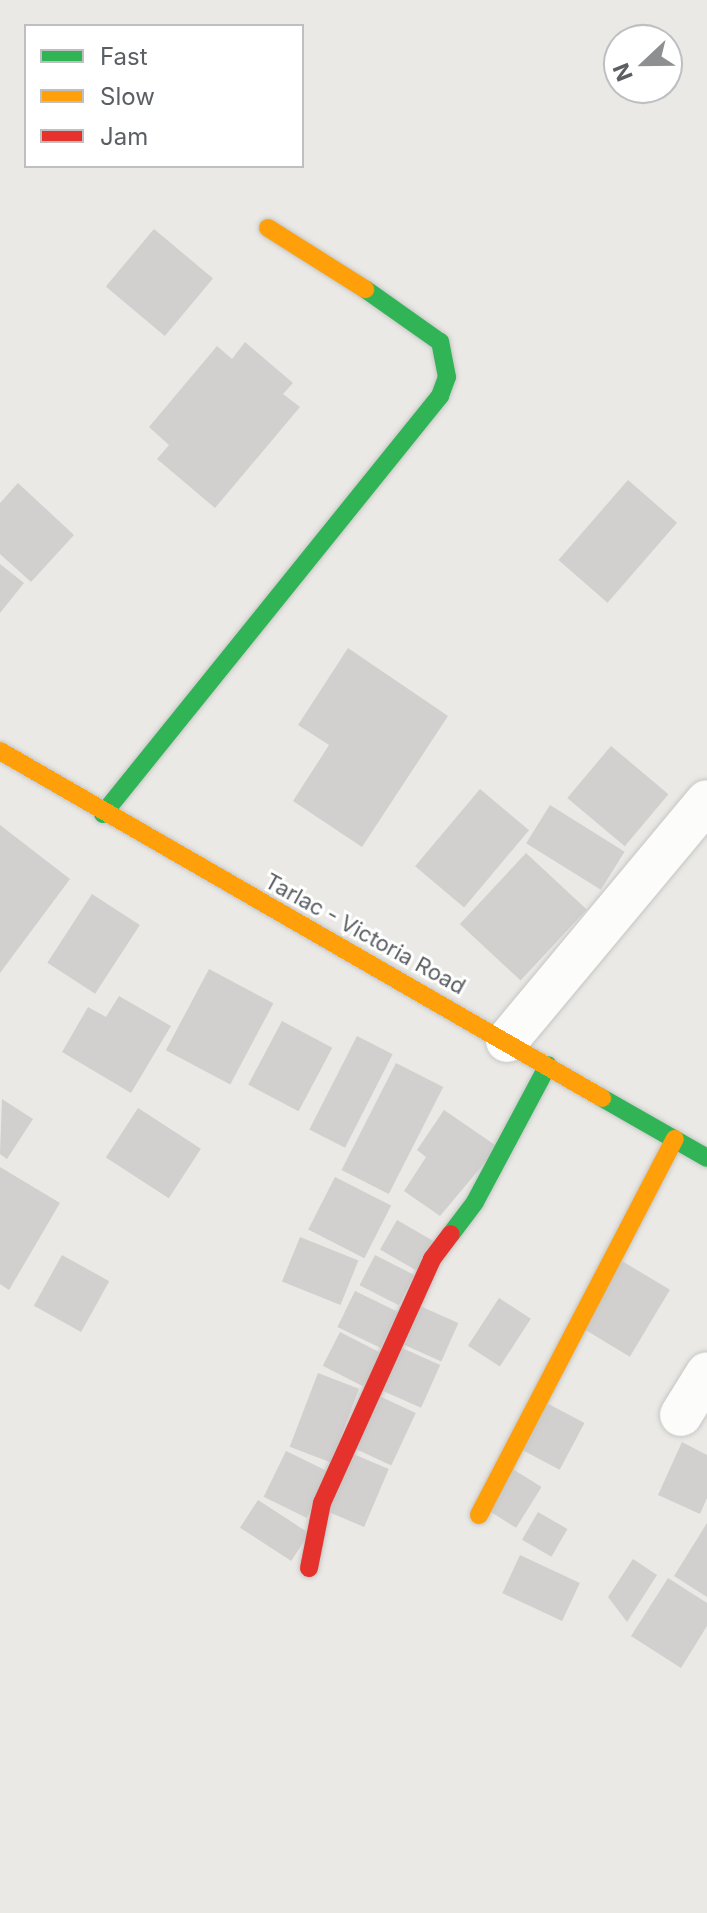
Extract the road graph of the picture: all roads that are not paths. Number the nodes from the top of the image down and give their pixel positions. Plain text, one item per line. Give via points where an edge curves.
1 (268, 228) dead end
2 (0, 751) edge
3 (707, 801) edge
4 (103, 814) junction
5 (507, 1041) junction
6 (548, 1065) junction
7 (675, 1139) junction
8 (707, 1158) edge
9 (707, 1373) edge
10 (681, 1415) dead end
11 (479, 1515) dead end
12 (309, 1568) dead end

1 - 4 street via 426,327 440,342 447,377 440,396
2 - 4 street, Tarlac - Victoria Road
3 - 5 street
4 - 5 street, Tarlac - Victoria Road
5 - 6 street, Tarlac - Victoria Road
6 - 7 street, Tarlac - Victoria Road
6 - 12 street via 500,1161 432,1259 322,1503
7 - 8 street, Tarlac - Victoria Road
7 - 11 street
9 - 10 street

